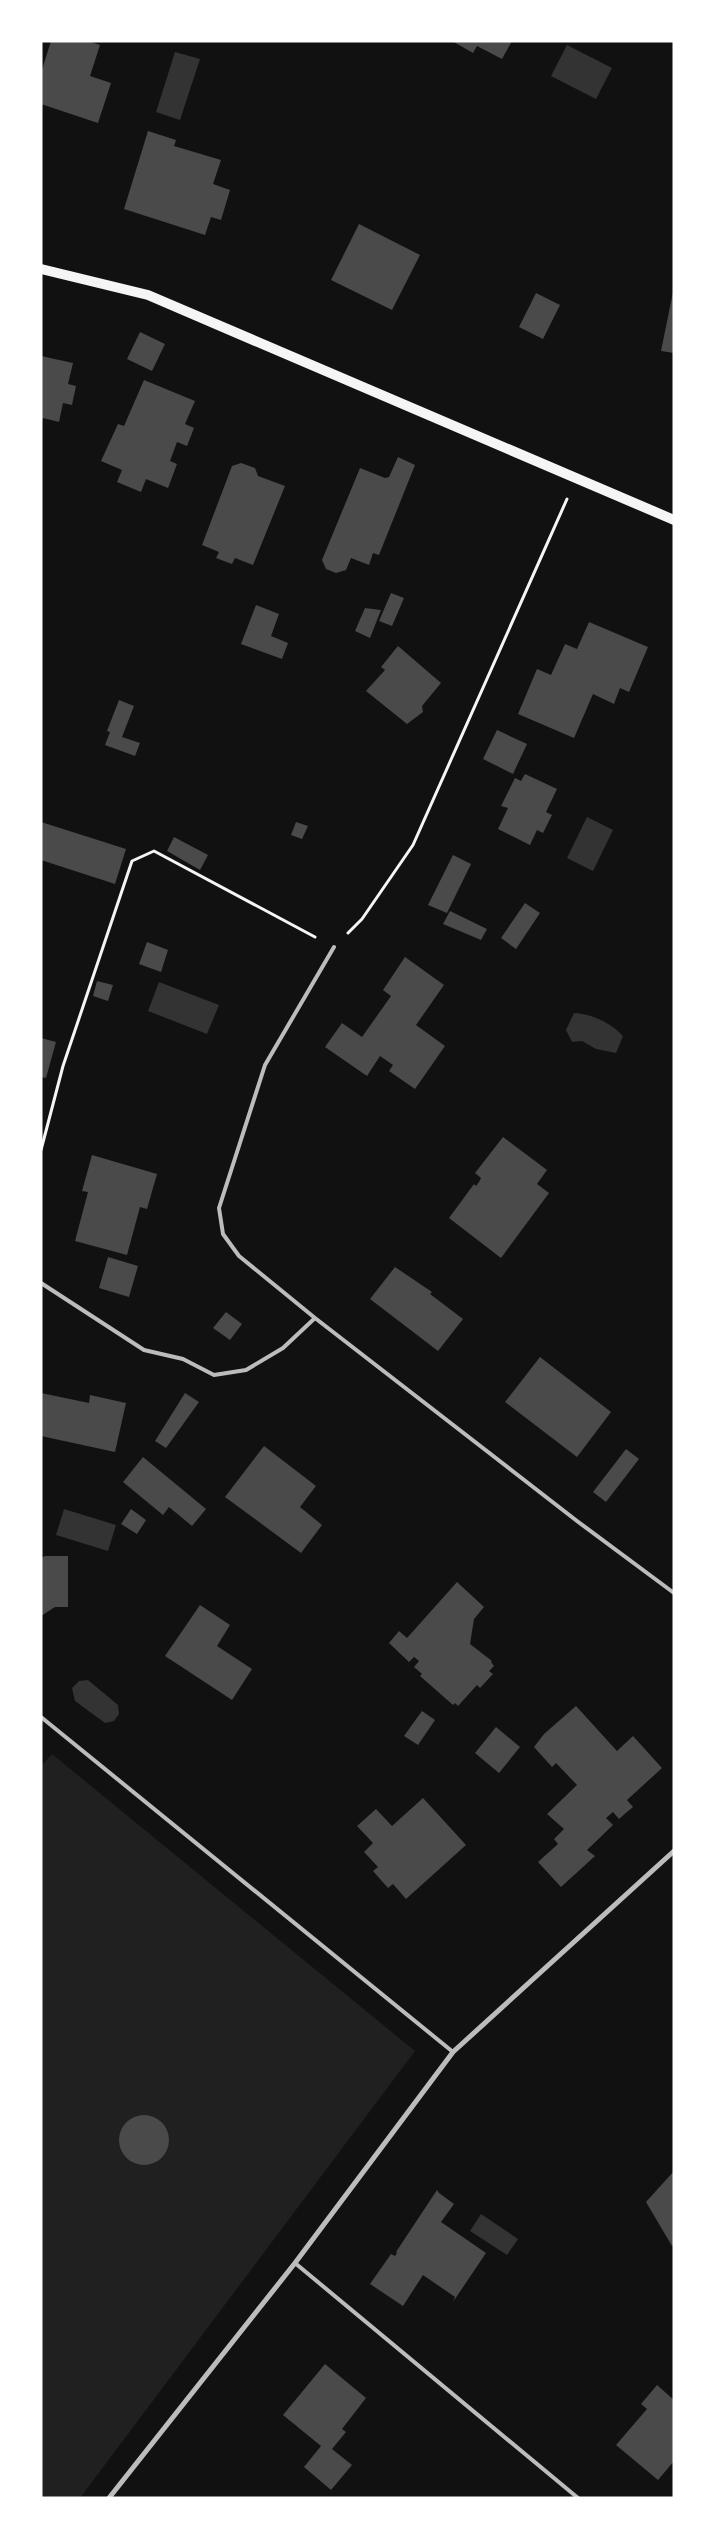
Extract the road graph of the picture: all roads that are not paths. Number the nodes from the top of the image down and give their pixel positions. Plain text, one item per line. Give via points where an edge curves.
1 (41, 269) edge
2 (674, 520) edge
3 (334, 947) road end
4 (41, 1283) edge
5 (315, 1318) junction
6 (674, 1593) edge
7 (41, 1718) edge
8 (674, 1851) edge
9 (453, 2052) junction
10 (295, 2263) junction
11 (109, 2498) edge
12 (578, 2498) edge

1 - 2 main road via 148,295
3 - 5 lane via 265,1065 219,1208 223,1234 239,1256
4 - 5 lane via 144,1350 183,1359 214,1375 246,1370 283,1348
5 - 6 lane
7 - 9 lane
8 - 9 street
9 - 10 street
10 - 11 street
10 - 12 lane

